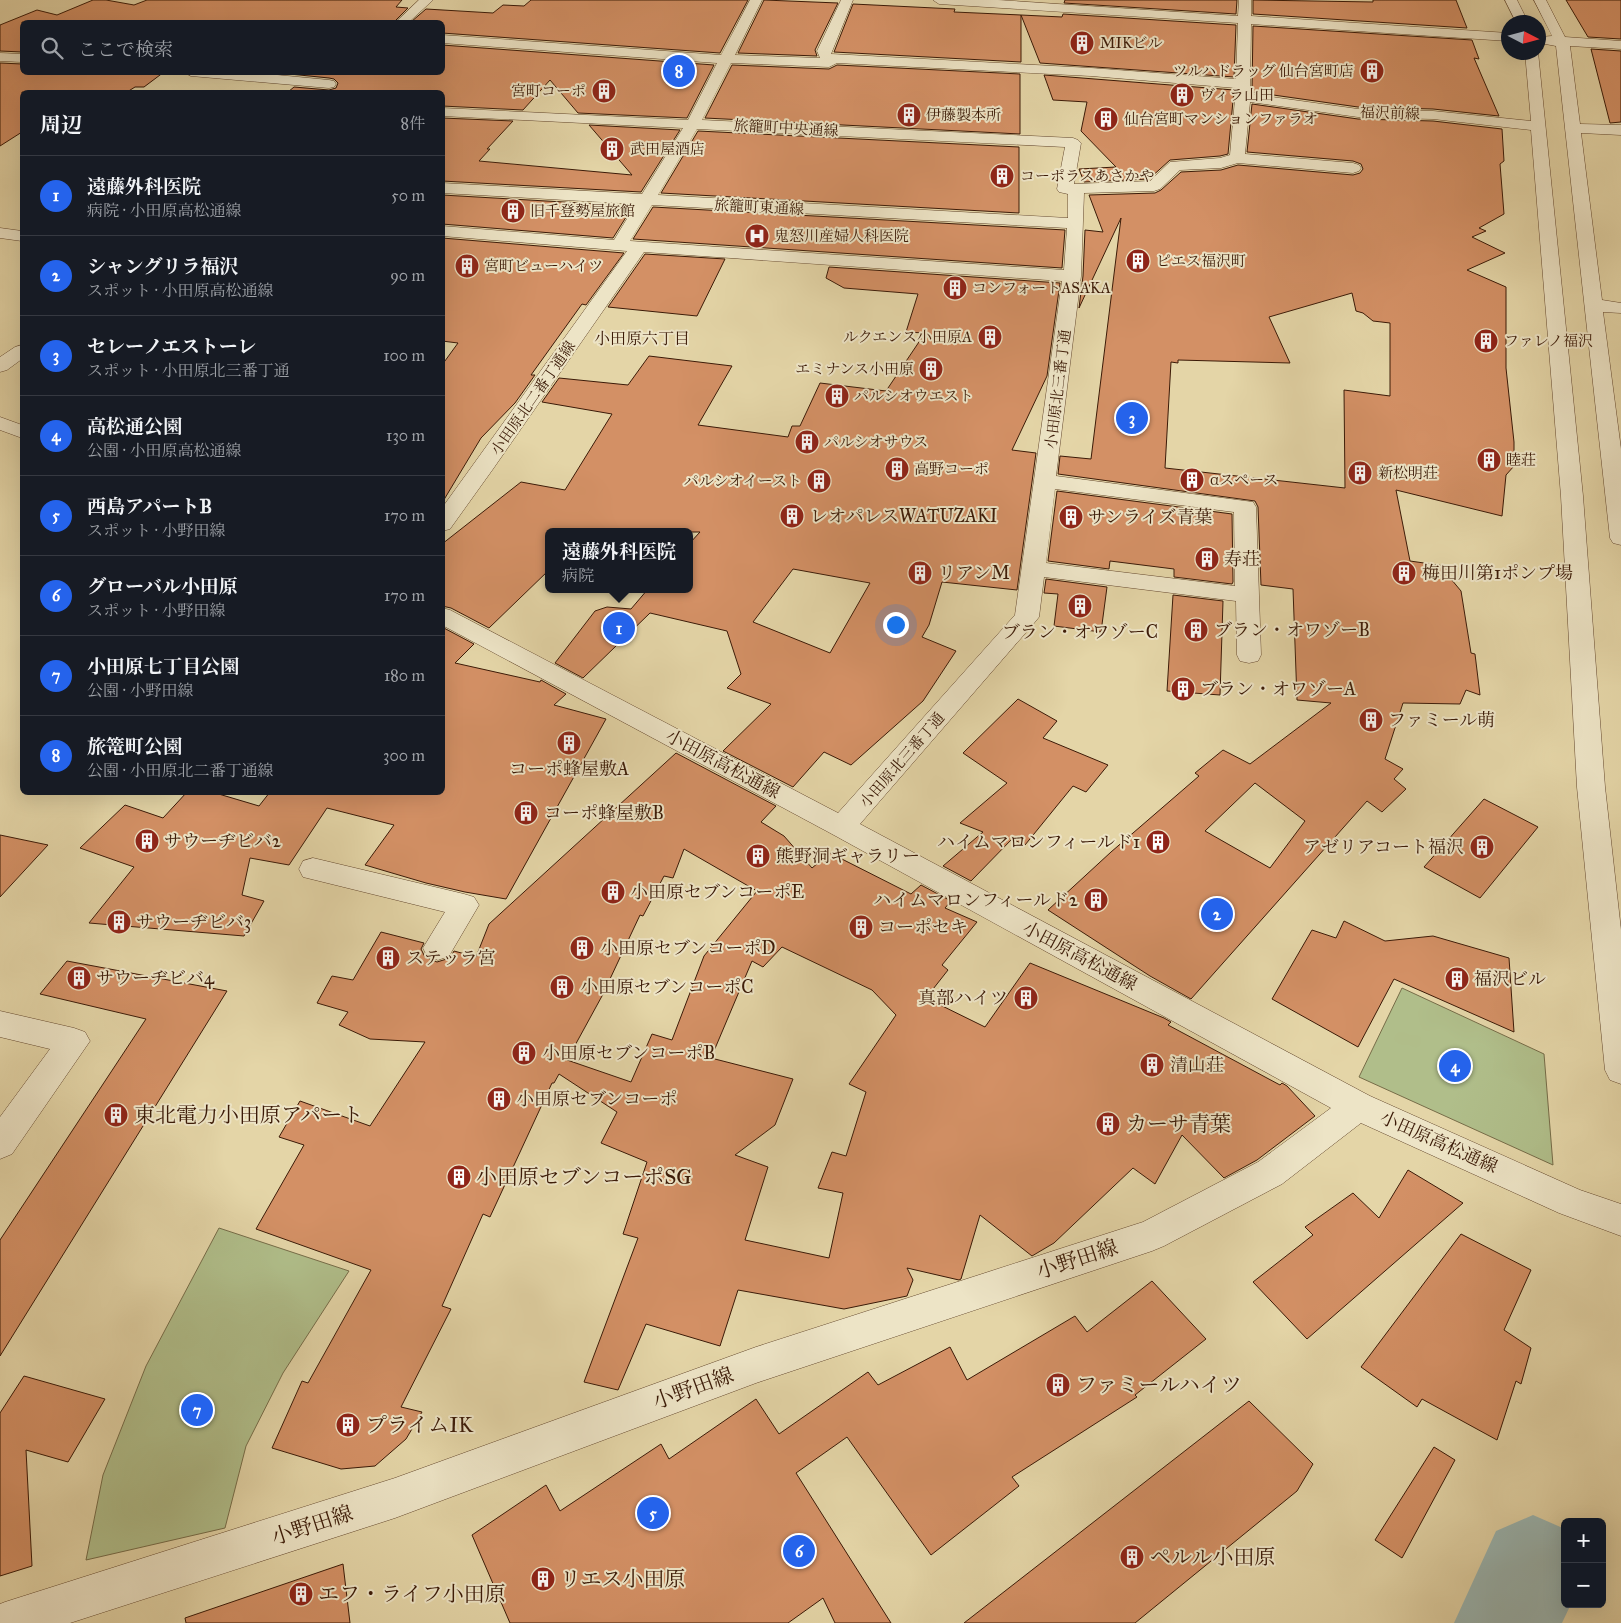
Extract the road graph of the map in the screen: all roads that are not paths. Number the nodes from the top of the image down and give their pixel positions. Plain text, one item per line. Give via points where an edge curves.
1 (427, 0) edge
2 (756, 0) edge
3 (847, 0) edge
4 (939, 0) edge
5 (1245, 0) edge
6 (1511, 0) edge
7 (1540, 0) edge
8 (991, 2) edge
9 (1518, 15) edge
10 (404, 20) edge
11 (1244, 20) junction
12 (1501, 37) edge
13 (445, 39) edge
14 (1546, 40) edge
15 (1562, 41) junction
16 (1621, 45) edge
17 (0, 56) edge
18 (20, 58) edge
19 (726, 59) junction
20 (834, 59) junction
21 (1533, 60) edge
22 (217, 75) edge
23 (339, 75) edge
24 (324, 88) edge
25 (1243, 90) junction
26 (445, 112) edge
27 (694, 124) junction
28 (1538, 126) junction
29 (1572, 128) junction
30 (1621, 130) edge
31 (1238, 158) junction
32 (1353, 168) dead end
33 (445, 188) edge
34 (1076, 190) junction
35 (646, 201) junction
36 (1076, 223) junction
37 (445, 230) edge
38 (0, 233) edge
39 (20, 236) edge
40 (629, 246) junction
41 (1072, 276) junction
42 (1594, 305) junction
43 (1621, 308) edge
44 (20, 352) edge
45 (0, 366) edge
46 (0, 423) edge
47 (20, 431) edge
48 (1046, 481) junction
49 (445, 520) edge
50 (1621, 538) edge
51 (1034, 569) junction
52 (1247, 595) junction
53 (445, 617) edge
54 (1249, 655) dead end
55 (842, 827) junction
56 (313, 869) dead end
57 (438, 948) dead end
58 (0, 1024) edge
59 (1621, 1070) edge
60 (1358, 1106) junction
61 (0, 1144) edge
62 (1621, 1220) edge
63 (5, 1623) edge

1 - 10 street
2 - 19 street, 小田原北二番丁通線
3 - 20 street via 824,51 825,56
4 - 8 street
5 - 11 street
6 - 9 street
7 - 15 street
8 - 11 street
11 - 12 street
11 - 25 street
13 - 19 street, 福沢前線
14 - 15 street
15 - 16 street
15 - 29 street
17 - 18 street
19 - 20 street, 福沢前線 via 829,63
19 - 27 street, 小田原北二番丁通線
20 - 25 street, 福沢前線 via 1092,72
21 - 28 street
22 - 24 street
23 - 24 street
25 - 28 street, 福沢前線 via 1358,113 1433,115
25 - 31 street
26 - 27 street, 旅籠町中央通線
27 - 34 street, 旅籠町中央通線 via 1073,143 1065,189
27 - 35 street, 小田原北二番丁通線
28 - 59 street via 1572,496 1591,786
29 - 30 street
29 - 42 street
31 - 32 street
31 - 34 street via 1221,163 1176,165 1154,186
33 - 35 street, 旅籠町東通線
34 - 36 street, 小田原北三番丁通
35 - 36 street, 旅籠町東通線
35 - 40 street, 小田原北二番丁通線
36 - 41 street, 小田原北三番丁通
37 - 40 street
38 - 39 street
40 - 41 street
40 - 49 street, 小田原北二番丁通線 via 486,465
41 - 48 street, 小田原北三番丁通
42 - 43 street
42 - 50 street
44 - 45 street
46 - 47 street
48 - 51 street, 小田原北三番丁通
48 - 52 street via 1245,507
51 - 52 street
51 - 55 street, 小田原北三番丁通 via 1028,617
52 - 54 street
53 - 55 street, 小田原高松通線
55 - 60 street, 小田原高松通線
56 - 57 street via 464,905
58 - 61 street via 74,1041
60 - 62 street, 小田原高松通線 via 1571,1202
60 - 63 street, 小野田線 via 1270,1173 1152,1235 756,1365 395,1498

